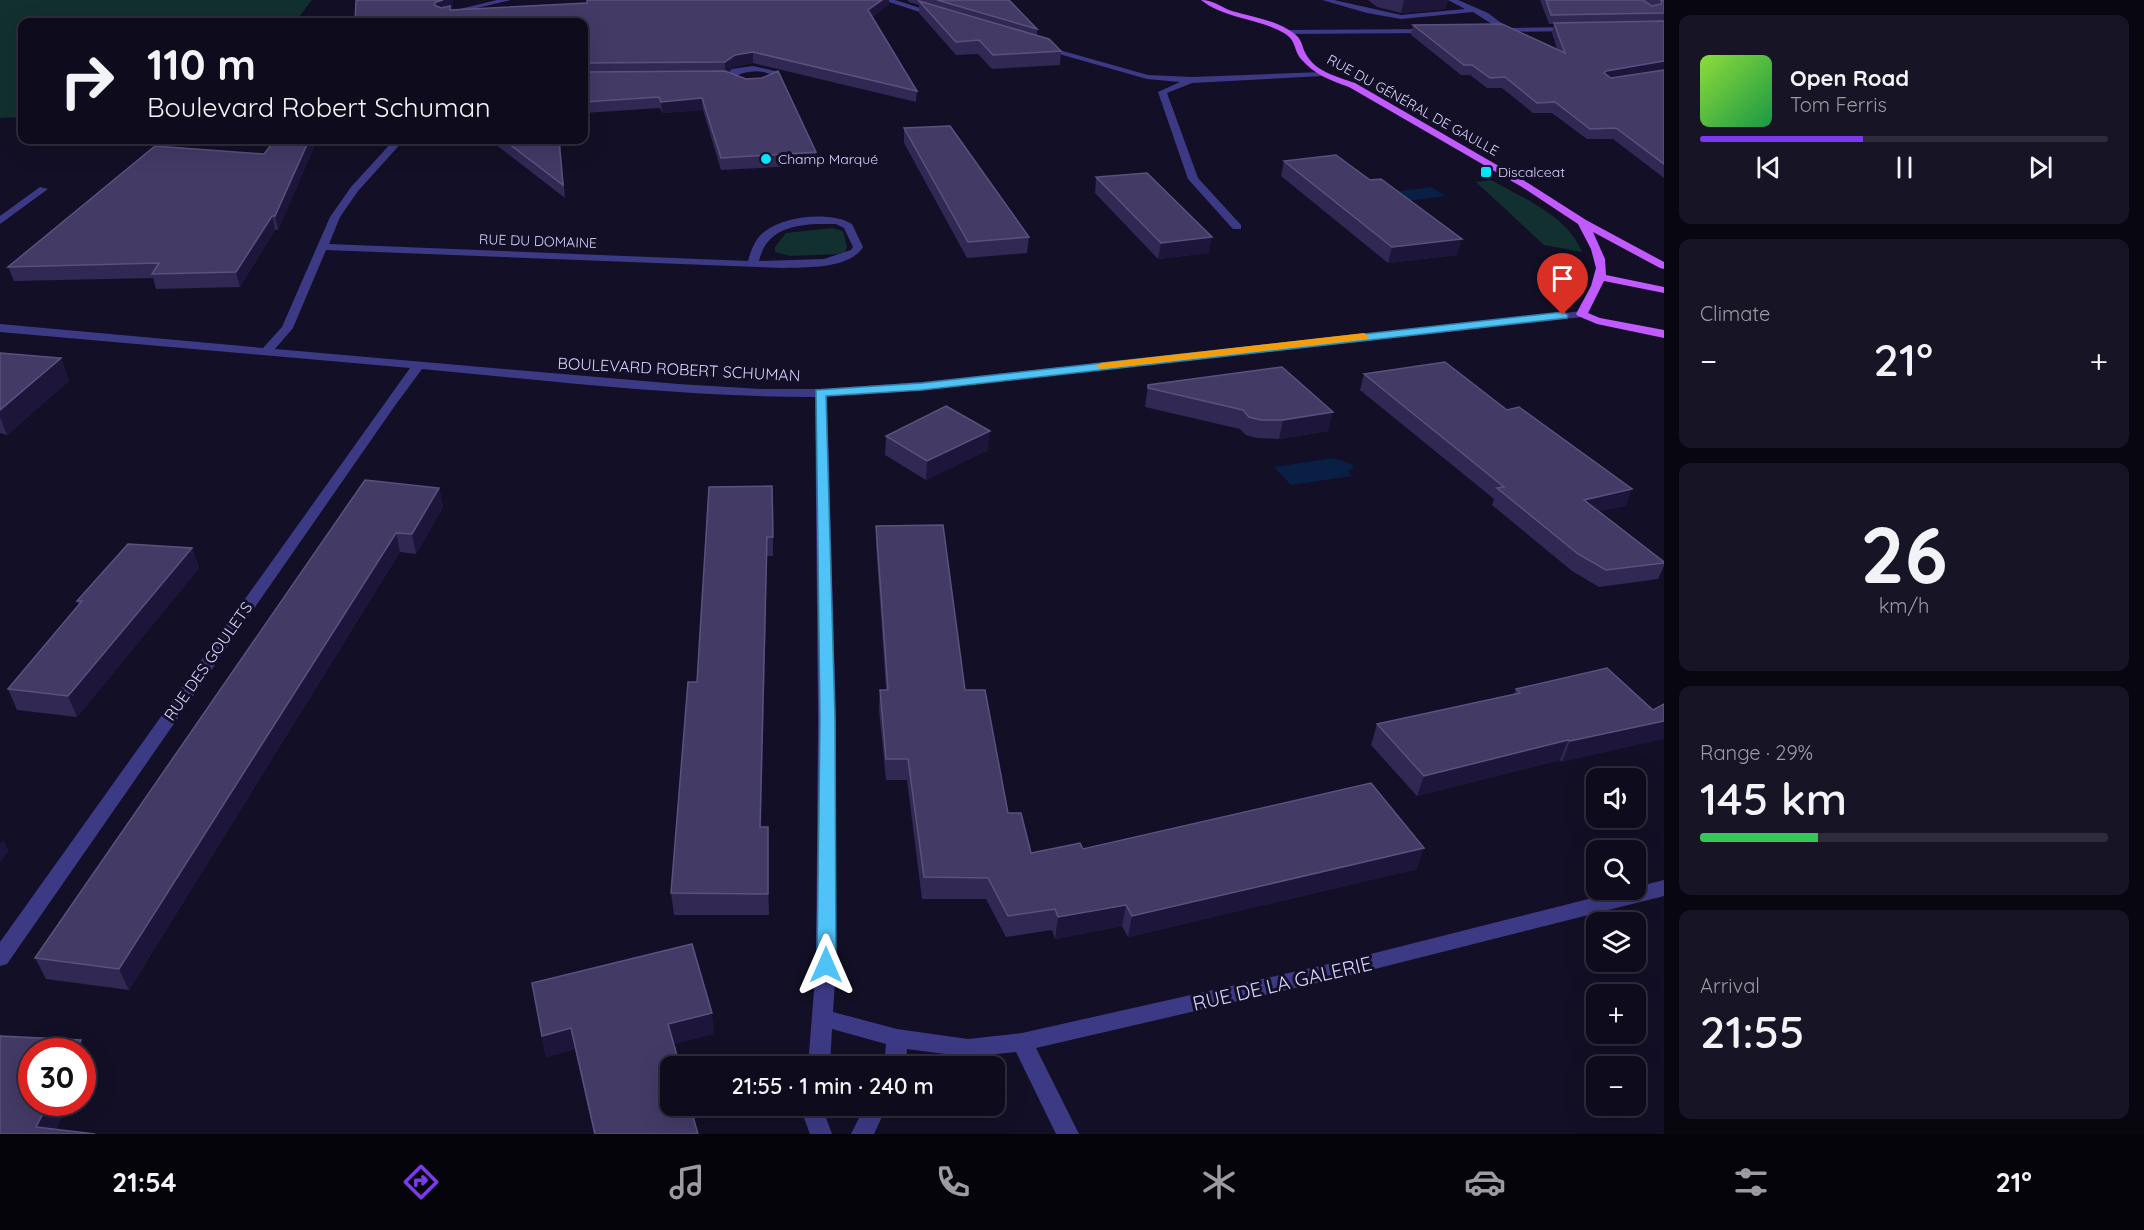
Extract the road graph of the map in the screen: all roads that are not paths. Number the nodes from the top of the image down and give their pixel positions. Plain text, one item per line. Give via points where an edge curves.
1 (507, 0) edge
2 (887, 0) edge
3 (1205, 0) edge
4 (1326, 0) edge
5 (1452, 0) edge
6 (1474, 10) junction
7 (442, 14) edge
8 (944, 17) edge
9 (1585, 29) edge
10 (1489, 30) edge
11 (1506, 30) junction
12 (1435, 31) edge
13 (1288, 32) junction
14 (1034, 44) edge
15 (1322, 74) junction
16 (703, 77) edge
17 (1192, 80) junction
18 (752, 85) edge
19 (395, 144) edge
20 (43, 189) dead end
21 (0, 221) edge
22 (1582, 222) junction
23 (1237, 227) dead end
24 (322, 247) junction
25 (753, 263) junction
26 (1664, 266) edge
27 (1601, 277) junction
28 (1664, 290) edge
29 (1582, 314) junction
30 (0, 328) edge
31 (1664, 334) edge
32 (265, 353) junction
33 (418, 366) junction
34 (820, 393) junction
35 (1664, 888) edge
36 (0, 958) edge
37 (824, 1018) junction
38 (897, 1038) junction
39 (1022, 1042) junction
40 (820, 1056) edge
41 (896, 1056) edge
42 (814, 1116) edge
43 (871, 1116) edge
44 (821, 1134) edge
45 (862, 1134) edge
46 (1068, 1134) edge

1 - 7 street
2 - 8 street
3 - 13 main road via 1227,12
4 - 6 street via 1401,17
5 - 6 street
6 - 11 street
9 - 11 street
10 - 11 street
12 - 13 street
13 - 15 main road, RUE DU GÉNÉRAL DE GAULLE via 1300,44 1303,56
14 - 17 street via 1147,77
15 - 17 street
15 - 22 main road, RUE DU GÉNÉRAL DE GAULLE via 1352,85 1525,184
16 - 18 street via 731,80 735,71 753,68 770,70 777,76 770,82
17 - 23 street via 1162,92 1193,179
19 - 24 street via 354,189 335,217
20 - 21 street
22 - 26 main road, RUE DU GÉNÉRAL DE GAULLE
22 - 27 main road, RUE DU GÉNÉRAL DE GAULLE via 1602,257
24 - 25 street, RUE DU DOMAINE
24 - 32 street via 287,328
25 - 25 street, RUE DU DOMAINE via 836,261 858,247 846,224 795,223 772,230 758,247
27 - 28 main road
27 - 29 main road
29 - 31 main road via 1597,321
29 - 34 street, BOULEVARD ROBERT SCHUMAN via 922,387
30 - 32 street, BOULEVARD ROBERT SCHUMAN
32 - 33 street, BOULEVARD ROBERT SCHUMAN
33 - 34 street, BOULEVARD ROBERT SCHUMAN via 678,388
33 - 36 street, RUE DES GOULETS
34 - 37 street via 828,720
35 - 39 street, RUE DE LA GALERIE via 1355,966
37 - 38 street, RUE DE LA GALERIE
37 - 40 street
38 - 39 street, RUE DE LA GALERIE via 968,1048
38 - 41 street
39 - 46 street
42 - 44 street
43 - 45 street

